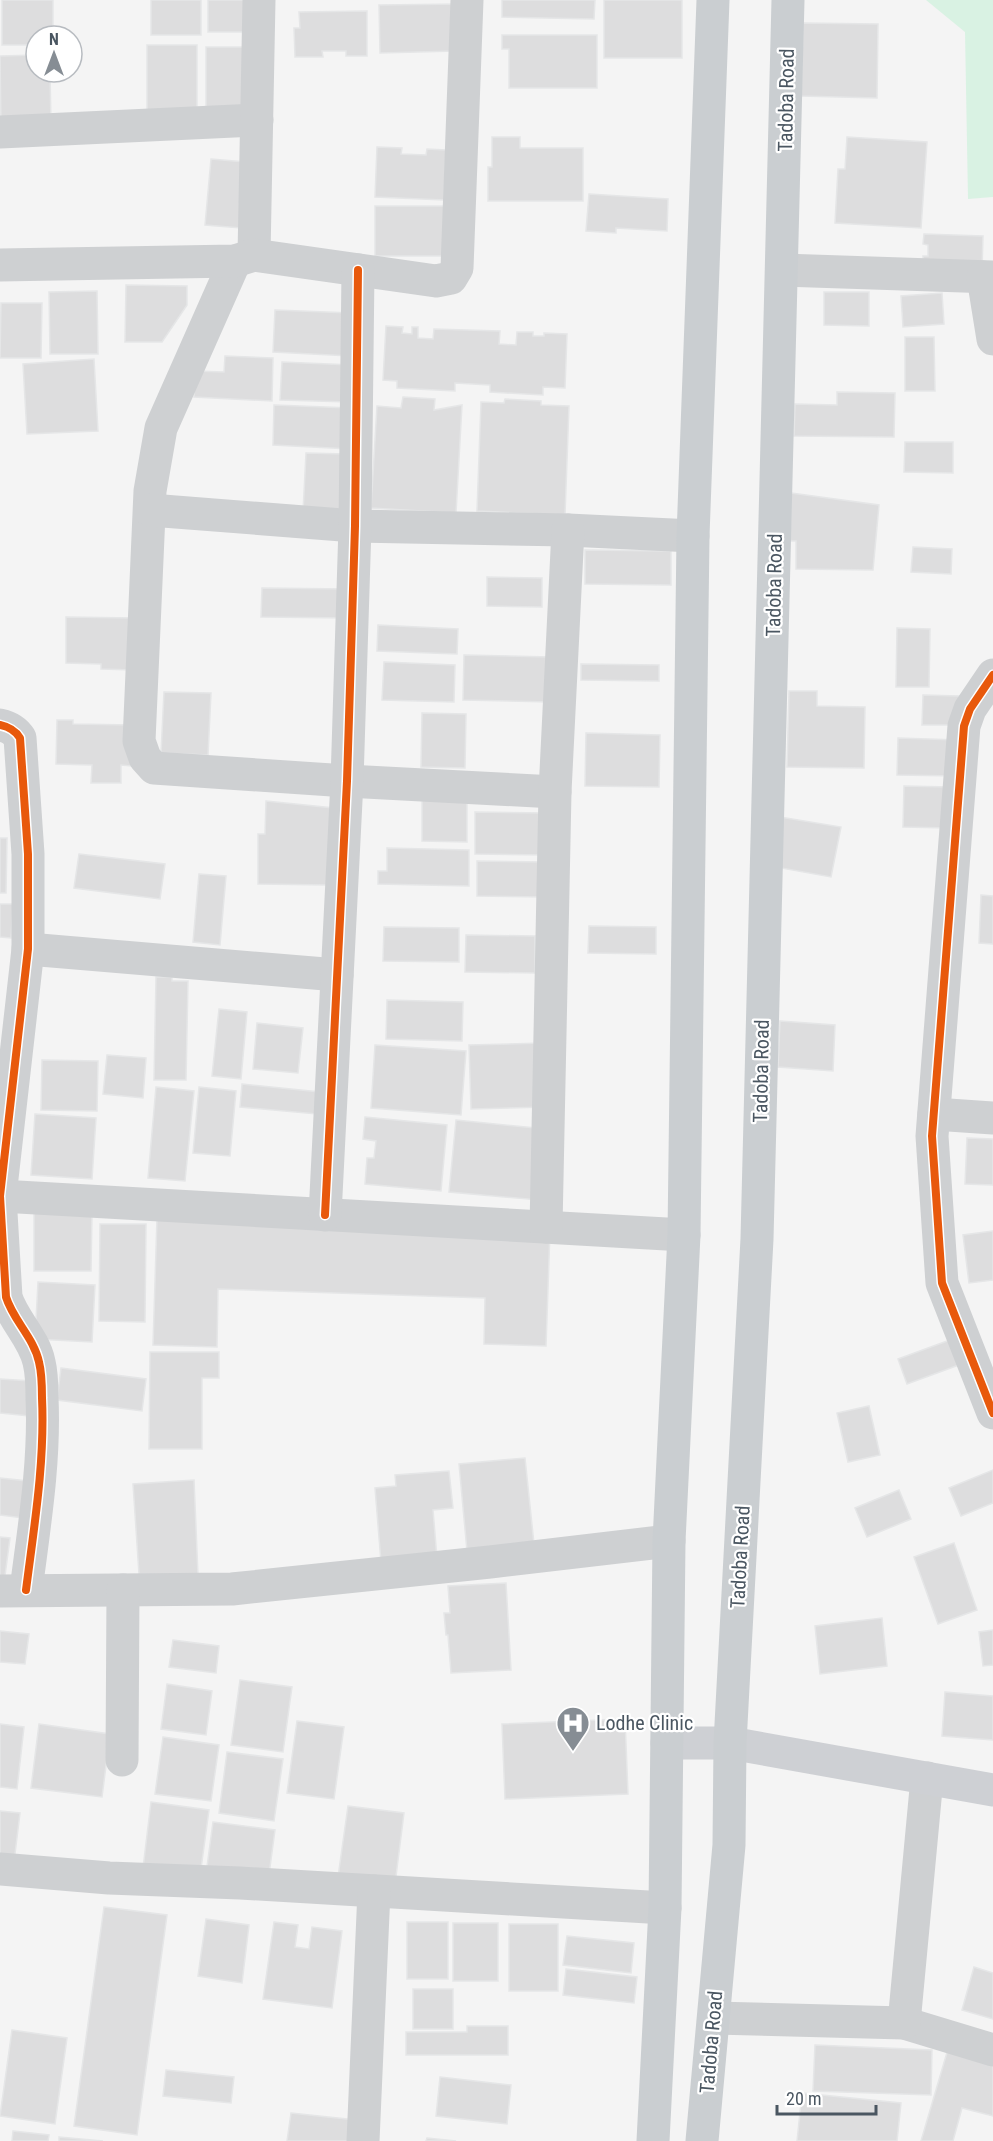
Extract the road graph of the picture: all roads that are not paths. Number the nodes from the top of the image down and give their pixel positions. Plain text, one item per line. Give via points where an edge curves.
1 (259, 0) edge
2 (467, 0) edge
3 (713, 0) edge
4 (788, 0) edge
5 (257, 120) junction
6 (0, 132) edge
7 (244, 258) junction
8 (0, 265) edge
9 (358, 270) junction
10 (782, 270) junction
11 (988, 277) edge
12 (993, 339) edge
13 (150, 510) junction
14 (355, 526) junction
15 (568, 530) junction
16 (693, 536) junction
17 (993, 675) edge
18 (0, 725) edge
19 (347, 781) junction
20 (555, 792) junction
21 (28, 949) junction
22 (337, 975) junction
23 (934, 1114) junction
24 (993, 1118) edge
25 (0, 1196) edge
26 (325, 1215) junction
27 (546, 1227) junction
28 (684, 1235) junction
29 (979, 1338) edge
30 (993, 1413) edge
31 (669, 1541) junction
32 (123, 1590) junction
33 (13, 1591) edge
34 (667, 1743) junction
35 (730, 1743) junction
36 (122, 1760) dead end
37 (927, 1778) junction
38 (993, 1790) edge
39 (0, 1869) edge
40 (374, 1891) junction
41 (664, 1908) junction
42 (714, 2018) junction
43 (904, 2023) junction
44 (993, 2050) edge
45 (363, 2141) edge
46 (653, 2141) edge
47 (702, 2141) edge

1 - 5 street
2 - 9 street via 455,273 451,278 436,281
3 - 16 main road
4 - 10 main road, Tadoba Road
5 - 6 street
5 - 7 street
7 - 8 street
7 - 9 street
7 - 13 street via 161,428
9 - 14 street
10 - 11 street
10 - 35 main road, Tadoba Road via 757,1239
11 - 12 street
13 - 14 street
13 - 19 street via 140,741 145,758 154,768
14 - 15 street
14 - 19 street
15 - 16 street
15 - 20 street
16 - 28 main road
17 - 23 street via 970,709 964,726
18 - 21 street via 20,738 28,854
19 - 20 street
19 - 22 street
20 - 27 street
21 - 22 street
21 - 25 street
22 - 26 street
23 - 24 street
23 - 29 street via 932,1136 942,1283
25 - 26 street
25 - 33 street via 6,1297 39,1359 44,1436
26 - 27 street
27 - 28 street
28 - 31 main road
29 - 30 street
31 - 32 street via 232,1589
31 - 34 main road
32 - 33 street
32 - 36 street
34 - 35 street
34 - 41 main road
35 - 37 street
35 - 42 main road, Tadoba Road via 729,1845
37 - 38 street
37 - 43 street
39 - 40 street
40 - 41 street
40 - 45 street
41 - 46 main road
42 - 43 street
42 - 47 main road, Tadoba Road
43 - 44 street

